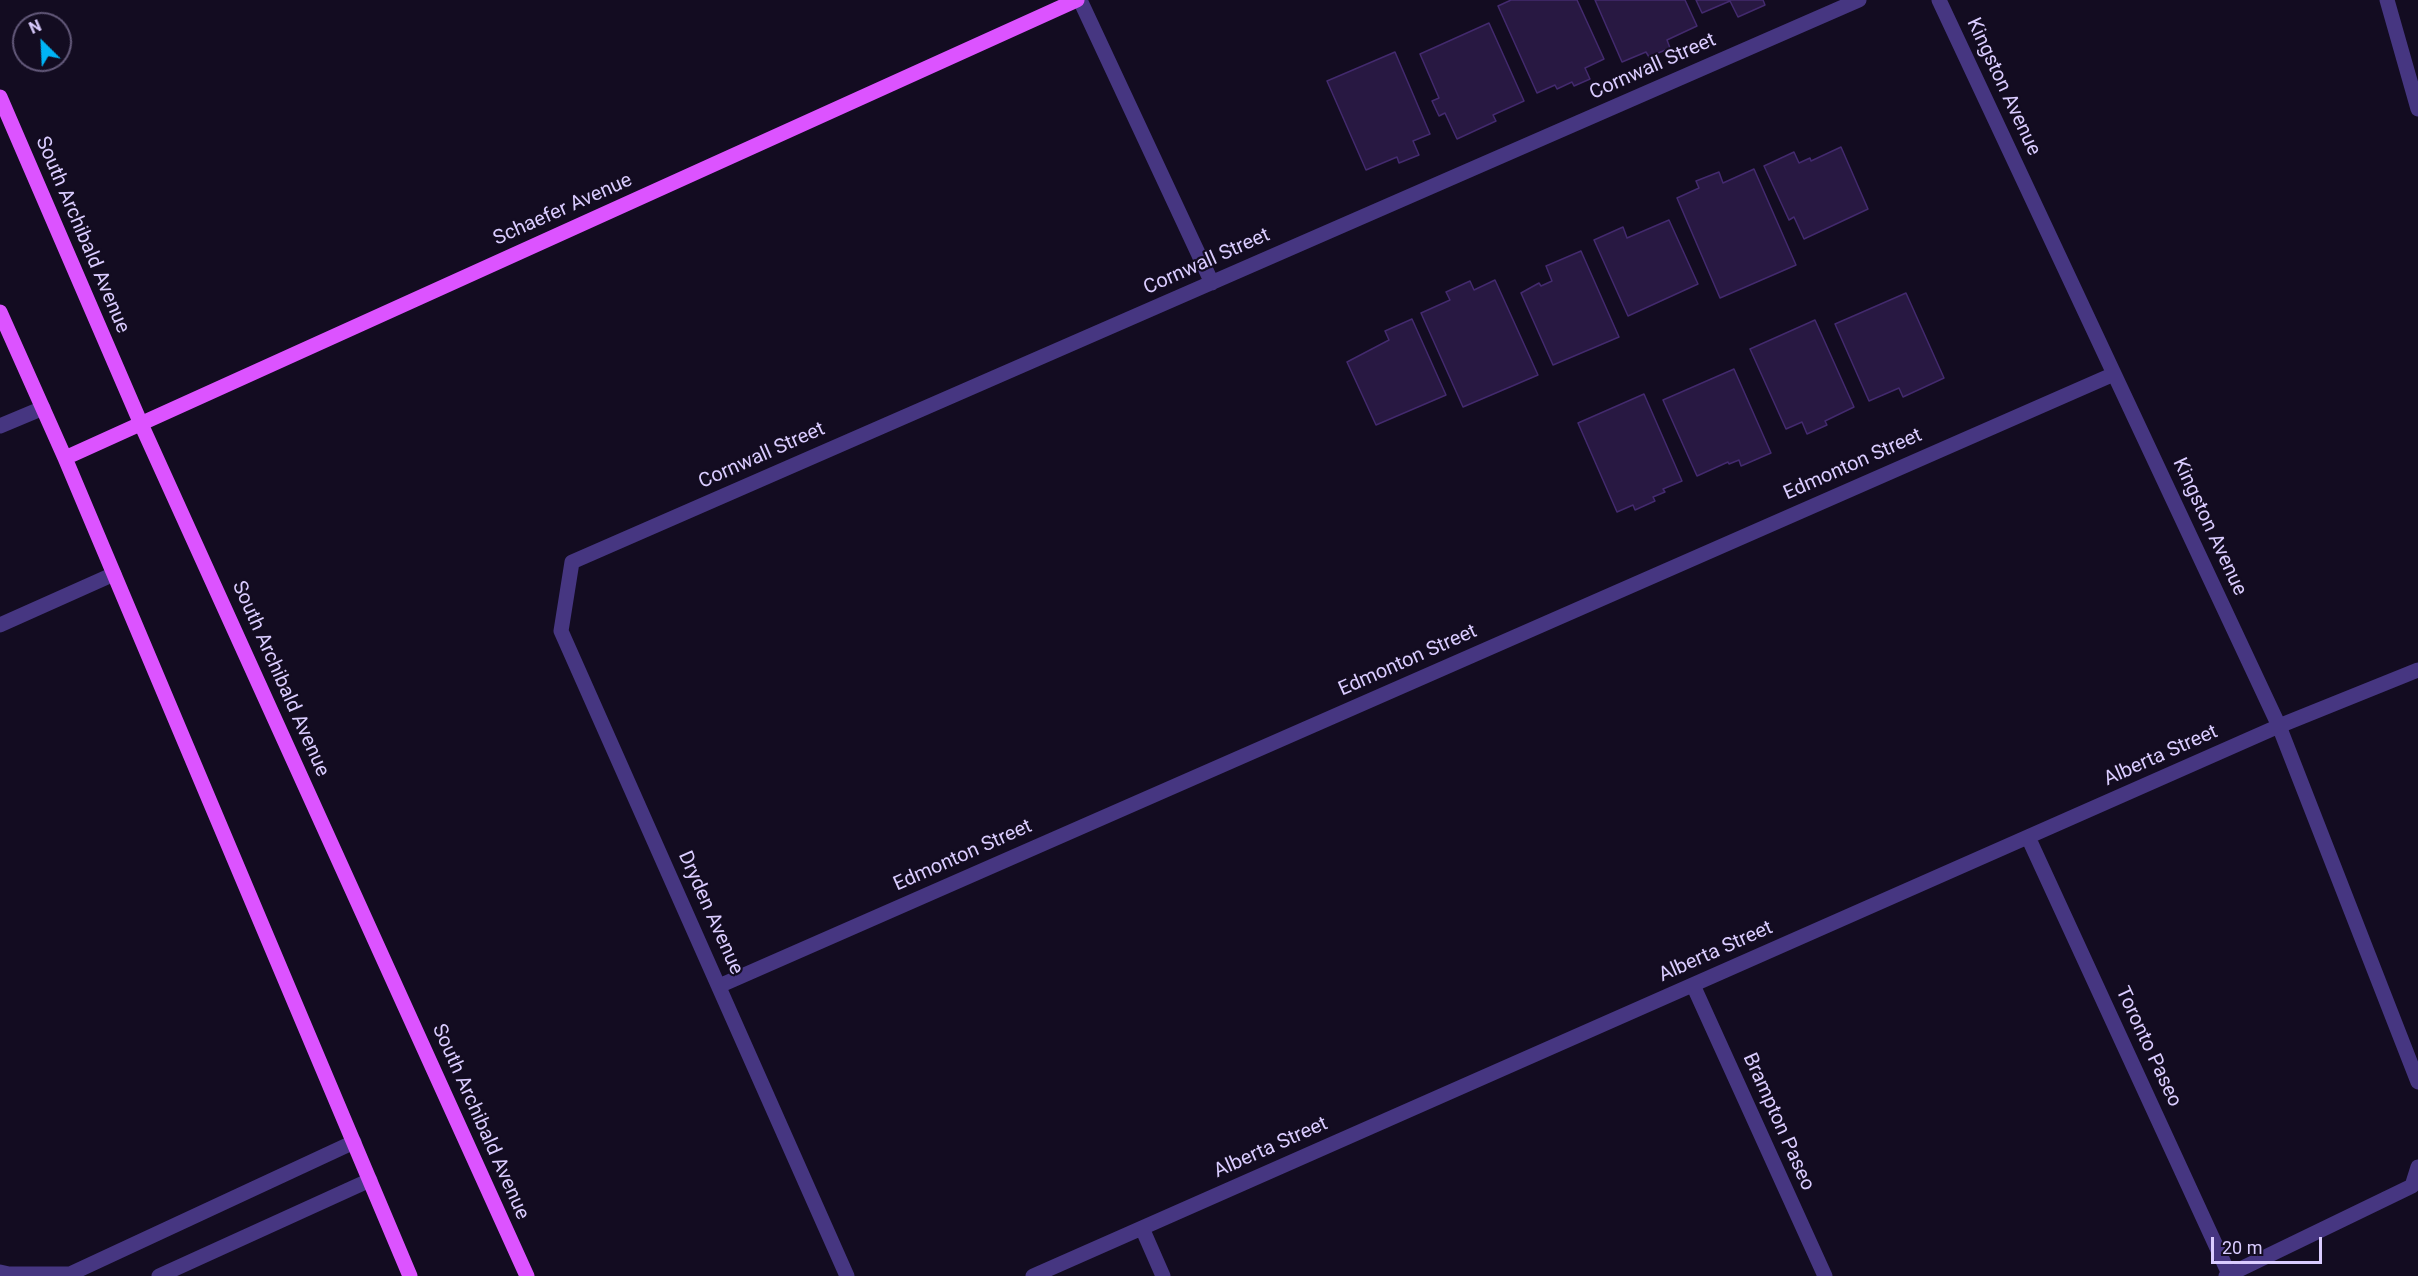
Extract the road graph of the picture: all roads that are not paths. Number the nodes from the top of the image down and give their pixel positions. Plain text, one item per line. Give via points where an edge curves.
1 (1079, 0) edge
2 (1859, 0) edge
3 (1939, 0) edge
4 (2387, 0) edge
5 (0, 97) edge
6 (2418, 109) edge
7 (1212, 283) junction
8 (0, 312) edge
9 (2114, 374) junction
10 (43, 408) junction
11 (141, 424) junction
12 (0, 426) edge
13 (65, 458) junction
14 (572, 562) joint
15 (114, 574) junction
16 (0, 625) edge
17 (2418, 670) edge
18 (2279, 726) junction
19 (2028, 837) junction
20 (1693, 985) junction
21 (719, 986) junction
22 (2418, 1082) edge
23 (354, 1142) junction
24 (2418, 1167) edge
25 (370, 1180) junction
26 (1142, 1228) junction
27 (0, 1272) edge
28 (2228, 1275) edge
29 (159, 1276) edge
30 (410, 1276) edge
31 (527, 1276) edge
32 (847, 1276) edge
33 (1033, 1276) edge
34 (1163, 1276) edge
35 (1825, 1276) edge

1 - 7 street
1 - 11 main road, Schaefer Avenue
2 - 7 street, Cornwall Street
3 - 9 street, Kingston Avenue
4 - 6 street
5 - 11 main road, South Archibald Avenue
7 - 14 street, Cornwall Street
8 - 10 main road
9 - 18 street, Kingston Avenue
9 - 21 street, Edmonton Street
10 - 12 street
10 - 13 main road
11 - 13 main road, Schaefer Avenue
11 - 31 main road, South Archibald Avenue
13 - 15 main road
14 - 21 street, Dryden Avenue via 561,631
15 - 16 street
15 - 23 main road
17 - 18 street, Alberta Street
18 - 19 street, Alberta Street
18 - 22 street, Kingston Avenue
19 - 20 street, Alberta Street
19 - 28 street, Toronto Paseo
20 - 26 street, Alberta Street
20 - 35 street, Brampton Paseo
21 - 32 street, Dryden Avenue
23 - 25 main road
23 - 27 street via 70,1274
24 - 28 street via 2412,1185
25 - 29 street
25 - 30 main road
26 - 33 street, Alberta Street
26 - 34 street

